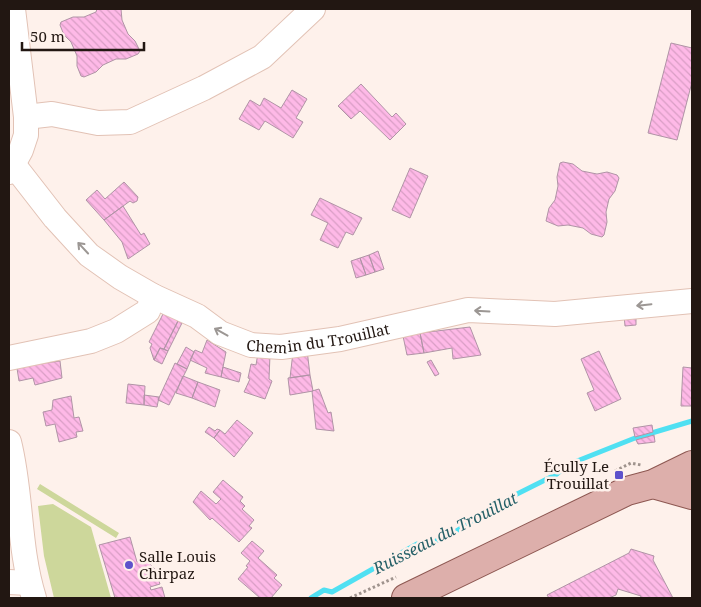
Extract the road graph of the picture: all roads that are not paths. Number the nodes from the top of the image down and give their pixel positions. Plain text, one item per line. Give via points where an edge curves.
1 (13, 9) edge
2 (313, 9) edge
3 (26, 117) junction
4 (10, 164) edge
5 (153, 296) junction
6 (692, 301) edge
7 (9, 358) edge
8 (9, 442) edge
9 (692, 464) edge
10 (653, 484) junction
11 (692, 495) edge
12 (24, 588) edge
13 (406, 598) edge

1 - 3 street
2 - 3 street via 262,57 130,122 98,123 52,114
3 - 4 street via 24,142
5 -> 4 street, Chemin du Trouillat via 88,255
6 -> 5 street, Chemin du Trouillat via 555,314 468,310 340,338 281,347 251,345
5 - 7 street via 148,311 116,331 91,341
8 - 12 street via 14,460
9 - 10 main road
10 - 11 main road
10 - 13 main road via 627,491

